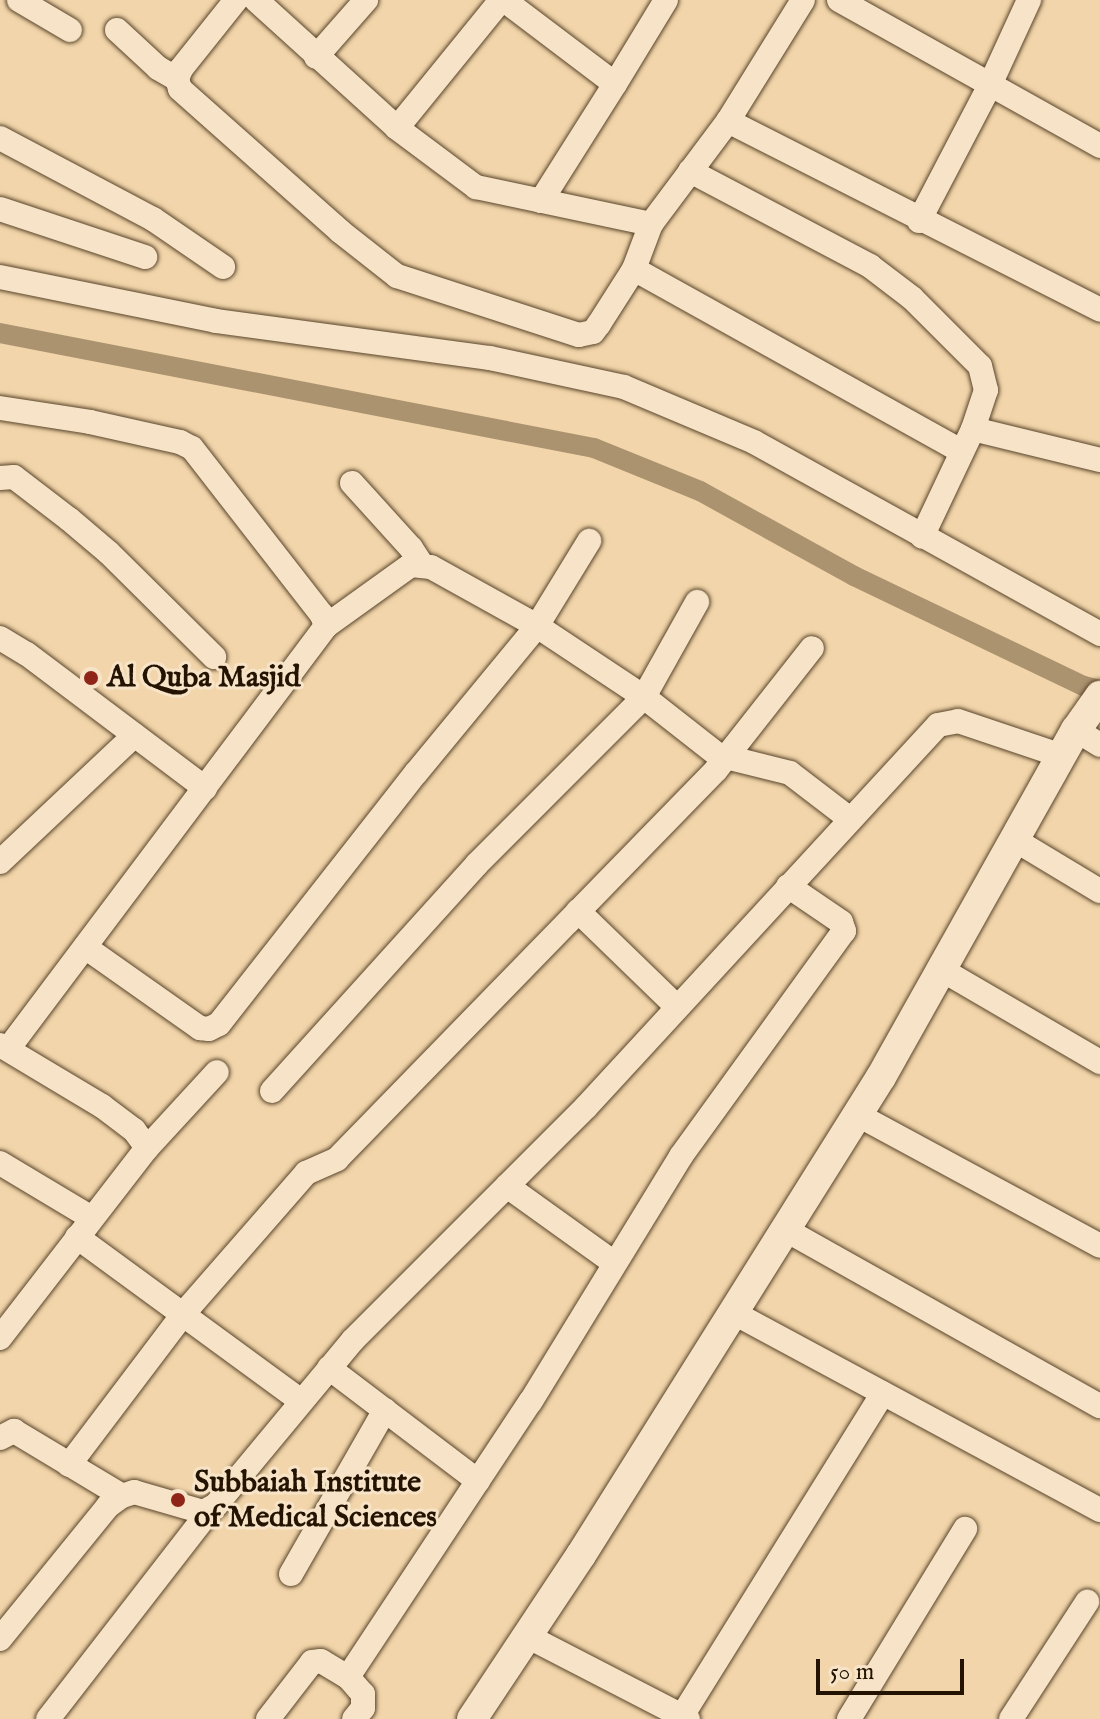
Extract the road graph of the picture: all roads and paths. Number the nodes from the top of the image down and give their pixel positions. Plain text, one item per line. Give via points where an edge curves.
1 (19, 0) edge
2 (236, 0) edge
3 (256, 0) edge
4 (366, 0) edge
5 (502, 0) edge
6 (666, 0) edge
7 (803, 0) edge
8 (839, 0) edge
9 (1029, 0) edge
10 (70, 30) dead end
11 (117, 30) dead end
12 (316, 57) junction
13 (177, 79) junction
14 (615, 84) junction
15 (989, 87) junction
16 (728, 121) junction
17 (397, 128) junction
18 (0, 138) edge
19 (1100, 146) edge
20 (690, 171) junction
21 (541, 201) junction
22 (0, 209) edge
23 (919, 221) junction
24 (651, 224) junction
25 (145, 257) dead end
26 (223, 267) dead end
27 (634, 269) junction
28 (0, 277) edge
29 (1100, 310) edge
30 (0, 408) edge
31 (973, 429) junction
32 (961, 451) junction
33 (1100, 460) edge
34 (0, 478) edge
35 (352, 483) dead end
36 (922, 537) junction
37 (589, 541) dead end
38 (422, 565) junction
39 (697, 602) dead end
40 (326, 626) junction
41 (537, 626) junction
42 (1100, 634) edge
43 (0, 638) edge
44 (812, 648) dead end
45 (214, 657) dead end
46 (644, 697) junction
47 (1088, 725) edge
48 (135, 735) junction
49 (726, 759) junction
50 (205, 788) junction
51 (850, 819) junction
52 (1015, 840) junction
53 (0, 862) edge
54 (788, 886) junction
55 (1100, 891) edge
56 (578, 911) junction
57 (85, 947) junction
58 (942, 970) junction
59 (677, 1007) junction
60 (4, 1047) edge
61 (1100, 1062) edge
62 (217, 1072) dead end
63 (272, 1091) dead end
64 (858, 1115) junction
65 (147, 1148) junction
66 (0, 1163) edge
67 (507, 1186) junction
68 (84, 1227) junction
69 (786, 1230) junction
70 (1100, 1246) edge
71 (614, 1263) junction
72 (184, 1313) junction
73 (734, 1313) junction
74 (0, 1338) edge
75 (329, 1368) junction
76 (883, 1393) junction
77 (300, 1400) junction
78 (1100, 1406) edge
79 (385, 1410) junction
80 (0, 1438) edge
81 (69, 1465) junction
82 (478, 1481) junction
83 (122, 1496) junction
84 (210, 1510) junction
85 (1100, 1510) edge
86 (965, 1529) dead end
87 (291, 1574) dead end
88 (1087, 1602) dead end
89 (527, 1636) junction
90 (0, 1639) edge
91 (348, 1677) junction
92 (672, 1715) edge
93 (48, 1719) edge
94 (268, 1719) edge
95 (354, 1719) edge
96 (472, 1719) edge
97 (849, 1719) edge
98 (1011, 1719) edge

1 - 10 street
2 - 13 street
3 - 12 street
4 - 12 street
5 - 14 street
5 - 17 street
6 - 14 street
7 - 16 street
8 - 15 street
9 - 15 street
11 - 13 street via 149,62
12 - 17 street
13 - 27 street via 180,89 397,276 579,335 593,332
14 - 21 street
15 - 19 street
15 - 23 street
16 - 20 street
16 - 23 street
17 - 21 street via 476,187
18 - 26 street via 153,219
20 - 24 street
20 - 31 street via 870,266 912,298 980,366 986,390
21 - 24 street
22 - 25 street
23 - 29 street
24 - 27 street
27 - 32 street
28 - 36 street via 216,321 490,358 624,387 754,442
30 - 40 street via 90,422 192,448
31 - 32 street
31 - 33 street
32 - 36 street
34 - 45 street via 14,477 69,519
35 - 38 street
36 - 42 street
37 - 41 street
38 - 40 street via 411,565
38 - 41 street
39 - 46 street
40 - 50 street
41 - 46 street
41 - 57 street via 219,1024 200,1028
43 - 48 street
44 - 49 street
46 - 49 street
46 - 63 street via 477,864
47 - 51 street via 948,721 938,725
47 - 52 street
48 - 50 street
48 - 53 street
49 - 51 street via 790,773
49 - 56 street
50 - 57 street
51 - 54 street
52 - 55 street
52 - 58 street
54 - 59 street
54 - 71 street via 841,922 844,931 681,1156
56 - 59 street
56 - 72 street via 337,1159 306,1173
57 - 60 street
58 - 61 street
58 - 64 street
59 - 67 street
60 - 65 street via 102,1106 134,1130
62 - 65 street
64 - 69 street
64 - 70 street
65 - 68 street
66 - 68 street
67 - 71 street
67 - 75 street
68 - 72 street
68 - 74 street
69 - 73 street
69 - 78 street
71 - 82 street
72 - 77 street
72 - 81 street
73 - 76 street
73 - 89 street
75 - 77 street
75 - 79 street
76 - 85 street
76 - 92 street
77 - 84 street
79 - 82 street
79 - 87 street
80 - 81 street via 14,1431
81 - 83 street
82 - 91 street
83 - 84 street via 134,1492
83 - 90 street via 108,1506
84 - 93 street
86 - 97 street
88 - 98 street
89 - 92 street
89 - 96 street
91 - 94 street via 321,1661 312,1662
91 - 95 street via 363,1694

